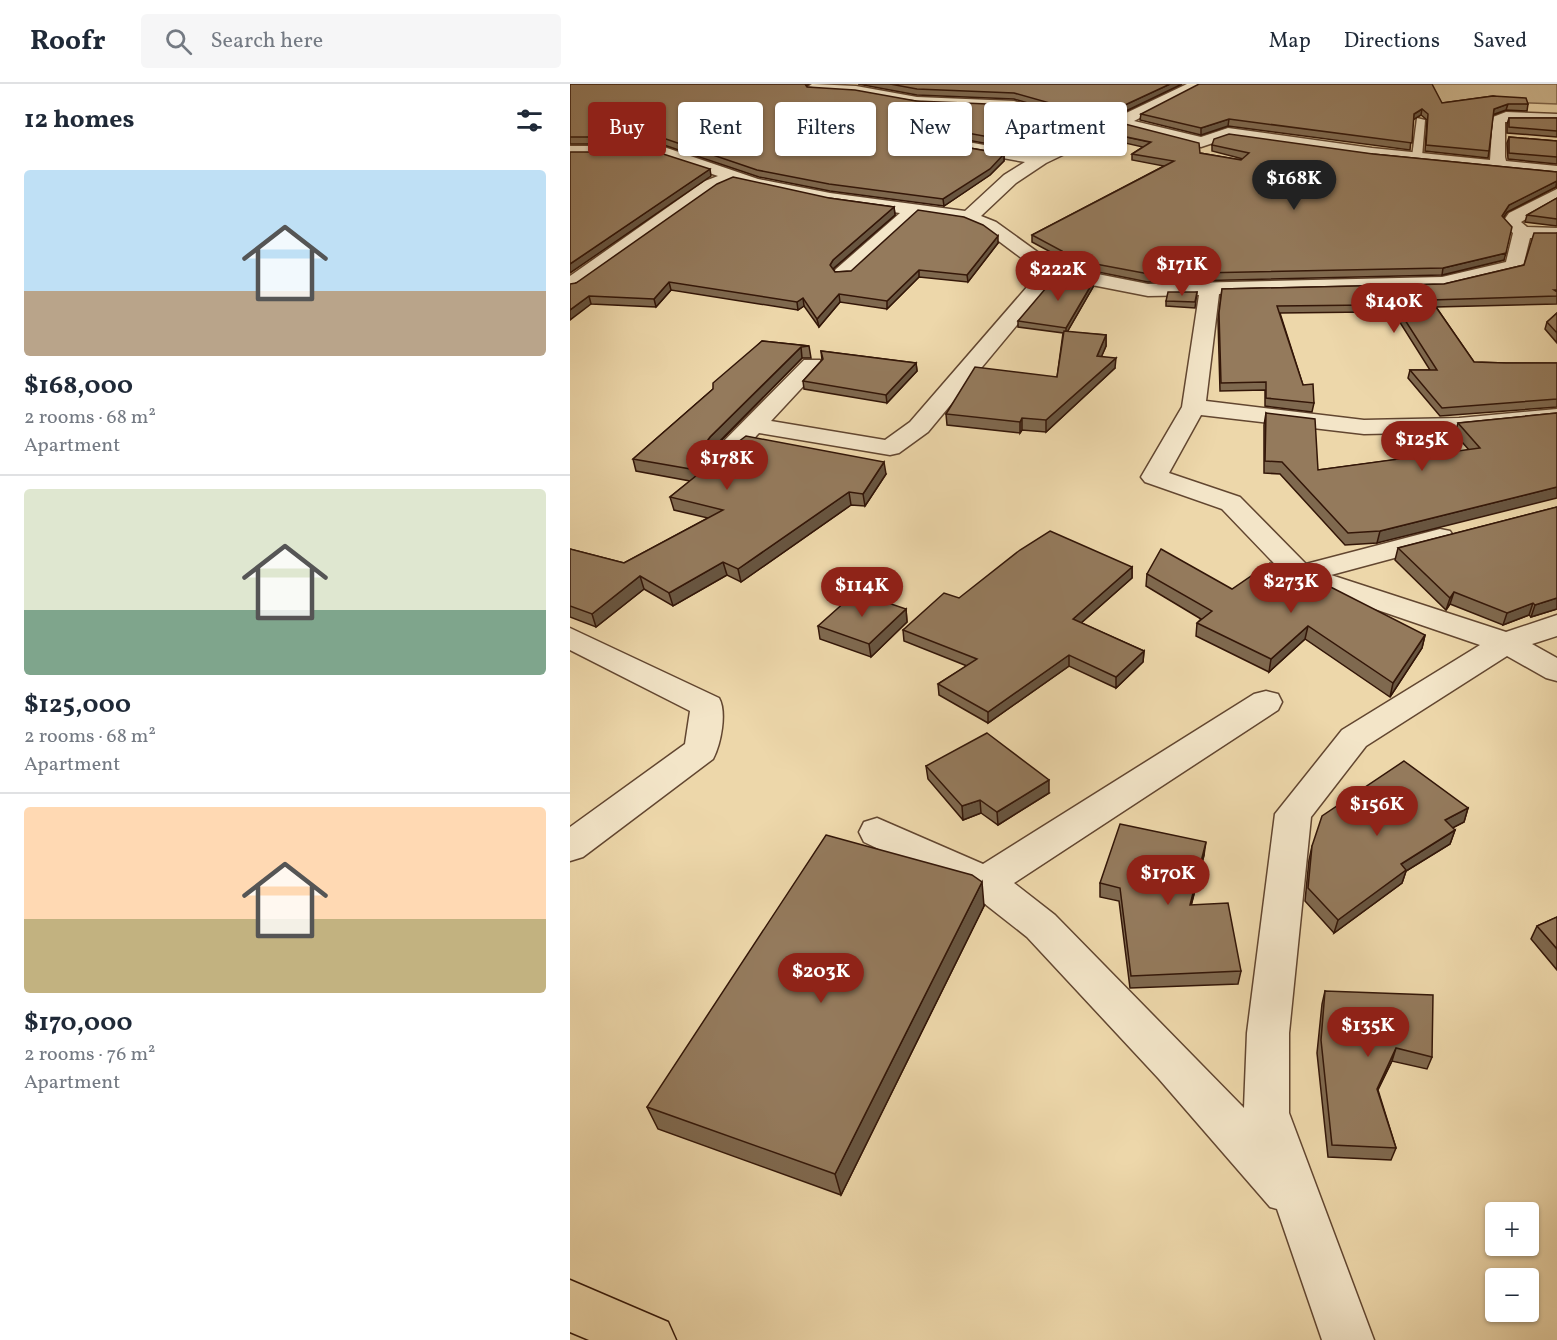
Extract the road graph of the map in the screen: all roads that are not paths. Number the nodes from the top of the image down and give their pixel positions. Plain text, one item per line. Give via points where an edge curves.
1 (1198, 84) edge
2 (1364, 84) edge
3 (1419, 84) edge
4 (813, 88) edge
5 (984, 104) edge
6 (1557, 118) edge
7 (1127, 119) edge
8 (1420, 120) edge
9 (1127, 124) edge
10 (972, 148) edge
11 (570, 151) edge
12 (1048, 156) edge
13 (1417, 157) junction
14 (1040, 160) junction
15 (1500, 165) junction
16 (1557, 171) edge
17 (731, 177) junction
18 (1557, 194) edge
19 (914, 210) junction
20 (969, 217) junction
21 (1522, 232) junction
22 (1557, 233) edge
23 (1051, 271) junction
24 (843, 273) edge
25 (570, 285) edge
26 (1210, 289) junction
27 (812, 365) dead end
28 (1194, 407) junction
29 (1557, 416) edge
30 (753, 425) junction
31 (723, 456) edge
32 (1467, 530) edge
33 (1300, 574) junction
34 (1557, 625) edge
35 (570, 638) edge
36 (1506, 642) junction
37 (1557, 671) edge
38 (1266, 702) dead end
39 (877, 831) dead end
40 (570, 847) edge
41 (986, 882) junction
42 (1299, 1202) junction
43 (570, 1306) edge
44 (650, 1340) edge
45 (1348, 1340) edge

1 - 7 street
2 - 3 street
4 - 5 street via 856,90 917,101
6 - 15 street via 1498,120 1503,138
8 - 13 lane
9 - 13 street via 1206,147 1218,133 1228,133
10 - 14 street
11 - 17 street via 661,151
12 - 14 street
13 - 15 street
14 - 20 street via 1010,179
15 - 16 street
17 - 19 street via 830,198
17 - 25 street via 711,185
18 - 21 street via 1515,217 1511,223
19 - 20 street
19 - 24 street
20 - 23 street via 990,226
21 - 22 street
21 - 26 street via 1515,266 1442,283
23 - 26 street via 1148,290
23 - 30 street via 919,428 890,448
26 - 28 street
27 - 30 street
28 - 29 street via 1364,427 1459,425
28 - 33 street via 1154,477 1231,504
30 - 31 street
32 - 33 street
33 - 36 street
34 - 36 street
35 - 40 street via 707,706 701,750
36 - 37 street
36 - 42 street via 1354,738 1293,814 1268,1033 1266,1113
38 - 41 street
39 - 41 street
41 - 42 street via 1041,926
42 - 45 street
43 - 44 main road

